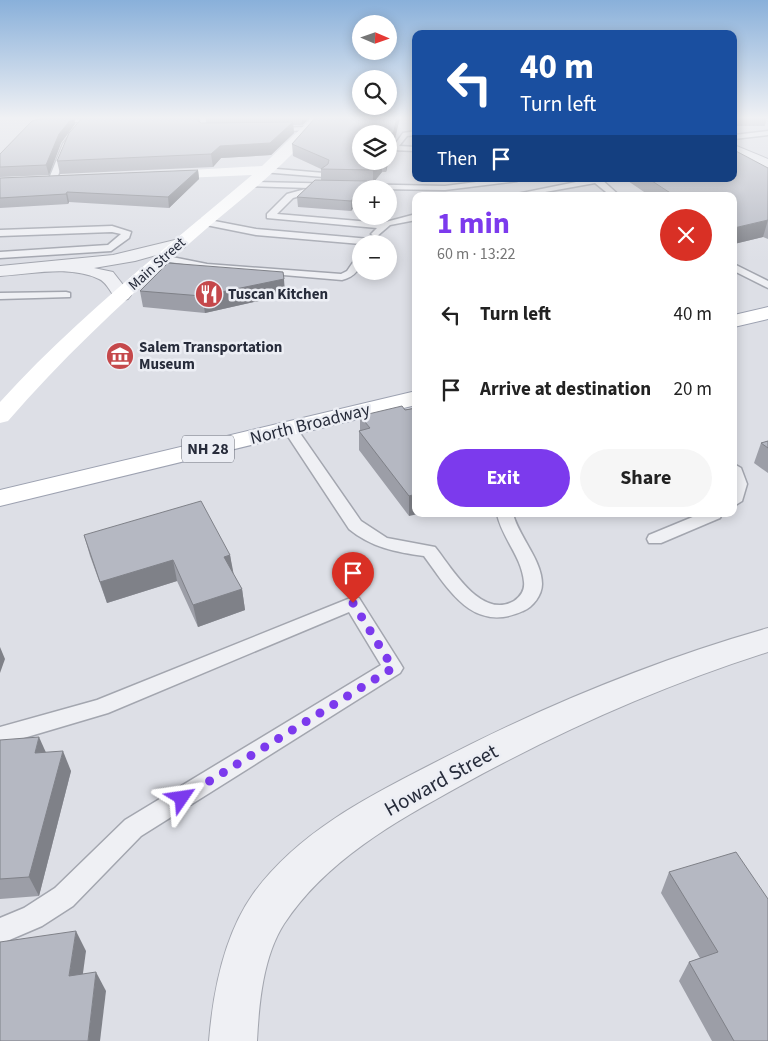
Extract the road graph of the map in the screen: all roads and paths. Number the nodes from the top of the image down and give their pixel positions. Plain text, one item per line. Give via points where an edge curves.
1 (58, 166) edge
2 (269, 166) edge
3 (265, 170) junction
4 (144, 175) edge
5 (336, 176) edge
6 (352, 177) edge
7 (67, 180) edge
8 (52, 181) junction
9 (34, 182) edge
10 (466, 182) edge
11 (492, 182) edge
12 (581, 182) edge
13 (600, 182) edge
14 (249, 184) junction
15 (443, 188) edge
16 (531, 192) edge
17 (611, 192) edge
18 (352, 193) edge
19 (412, 218) edge
20 (204, 222) junction
21 (352, 224) edge
22 (368, 225) edge
23 (382, 226) junction
24 (0, 234) edge
25 (376, 235) edge
26 (352, 241) edge
27 (179, 244) junction
28 (0, 255) edge
29 (167, 266) junction
30 (211, 266) junction
31 (65, 267) junction
32 (737, 269) edge
33 (0, 271) edge
34 (352, 271) edge
35 (768, 285) edge
36 (66, 295) dead end
37 (122, 295) junction
38 (0, 296) edge
39 (768, 313) edge
40 (737, 320) edge
41 (412, 399) edge
42 (0, 416) edge
43 (290, 429) junction
44 (737, 474) edge
45 (737, 495) edge
46 (0, 498) edge
47 (506, 517) edge
48 (707, 517) edge
49 (655, 539) dead end
50 (768, 640) edge
51 (0, 736) edge
52 (0, 932) edge
53 (233, 1041) edge

1 - 8 lane
2 - 3 main road, Main Street
3 - 4 main road
3 - 5 lane
3 - 14 main road, Main Street
6 - 15 lane
7 - 8 main road
8 - 9 main road
10 - 15 lane
11 - 15 lane
12 - 16 lane
13 - 17 lane
14 - 15 lane
14 - 20 main road, Main Street
18 - 21 lane via 297,192 270,216
19 - 23 lane
20 - 26 lane via 256,232
20 - 27 main road, Main Street
22 - 23 lane
23 - 25 lane
24 - 28 lane via 112,229 126,232 126,236 111,248
27 - 29 main road, Main Street
27 - 31 street via 122,259
29 - 30 lane
29 - 30 lane
29 - 37 main road, Main Street via 146,273
30 - 34 lane via 329,277 342,277
31 - 33 street
31 - 37 street via 107,276
32 - 35 lane
36 - 38 lane
37 - 42 main road, Main Street
39 - 40 main road
41 - 43 main road, North Broadway / NH 28
43 - 46 main road, North Broadway / NH 28
43 - 47 lane via 355,525 380,544 429,550 472,604 502,610 517,607 528,600 532,591 529,566 507,528
44 - 45 lane via 740,480
48 - 49 lane
50 - 53 street, Howard Street via 574,712 401,799 328,847 290,882 267,911 248,959 235,1010
51 - 52 lane via 102,706 353,603 393,668 133,828 64,897 33,917

